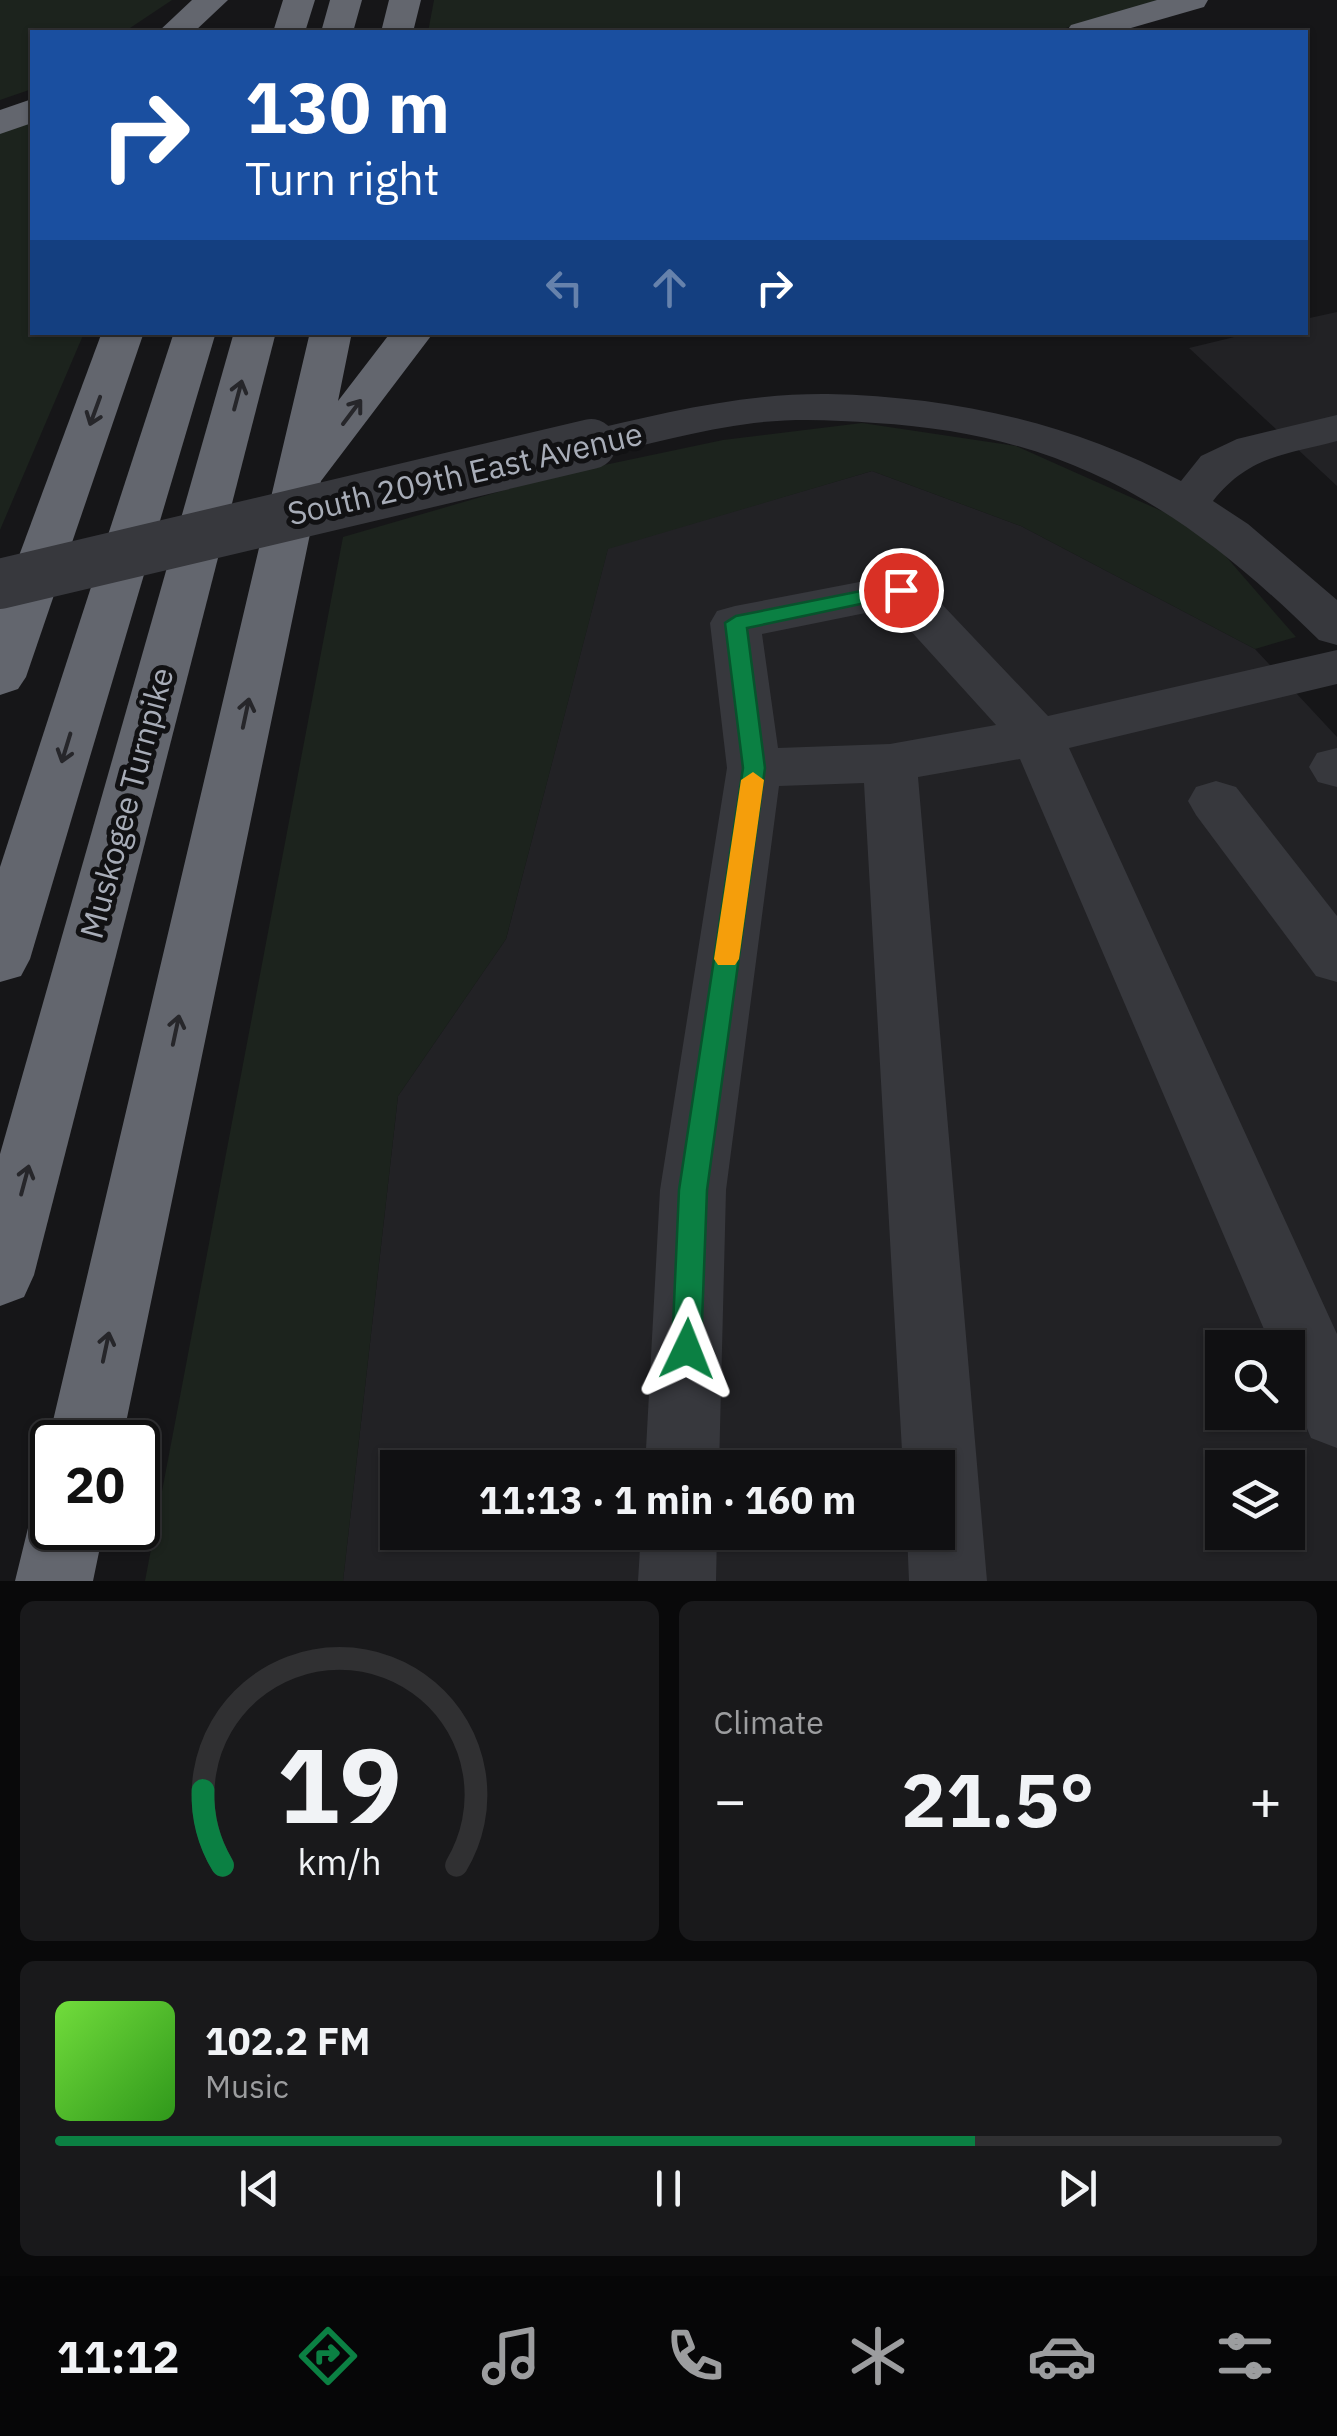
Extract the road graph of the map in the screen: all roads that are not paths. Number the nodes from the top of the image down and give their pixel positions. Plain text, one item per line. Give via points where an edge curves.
1 (299, 0) edge
2 (346, 0) edge
3 (405, 0) edge
4 (1192, 0) edge
5 (230, 5) edge
6 (178, 30) edge
7 (290, 30) edge
8 (338, 30) edge
9 (398, 30) edge
10 (1090, 30) edge
11 (30, 111) edge
12 (0, 123) edge
13 (122, 335) edge
14 (194, 335) edge
15 (254, 335) edge
16 (329, 335) edge
17 (411, 335) edge
18 (1337, 428) edge
19 (296, 485) junction
20 (1188, 503) junction
21 (0, 584) edge
22 (1337, 628) edge
23 (1337, 667) edge
24 (0, 677) edge
25 (1037, 737) junction
26 (890, 763) junction
27 (754, 768) junction
28 (1216, 801) dead end
29 (0, 958) edge
30 (1337, 959) edge
31 (0, 1274) edge
32 (1337, 1414) edge
33 (90, 1420) edge
34 (683, 1450) edge
35 (61, 1550) edge
36 (679, 1550) edge
37 (54, 1581) edge
38 (678, 1581) edge
39 (948, 1581) edge

1 - 7 highway
2 - 8 highway
3 - 9 highway
4 - 10 highway
5 - 6 highway
11 - 12 highway
13 -> 24 highway
14 -> 29 highway
31 -> 15 highway, Muskogee Turnpike
16 - 19 highway
19 -> 17 highway
18 - 20 street via 1217,466
33 -> 19 highway
20 - 21 street, South 209th East Avenue, bridge via 1063,443 999,424 936,412 758,410
20 - 22 street, South 209th East Avenue via 1236,535
23 - 25 street
25 - 26 street
25 - 27 street via 901,590 736,623
25 - 32 street
26 - 27 street
26 - 39 street
27 - 34 street via 693,1190
28 - 30 street
35 - 37 highway
36 - 38 street

